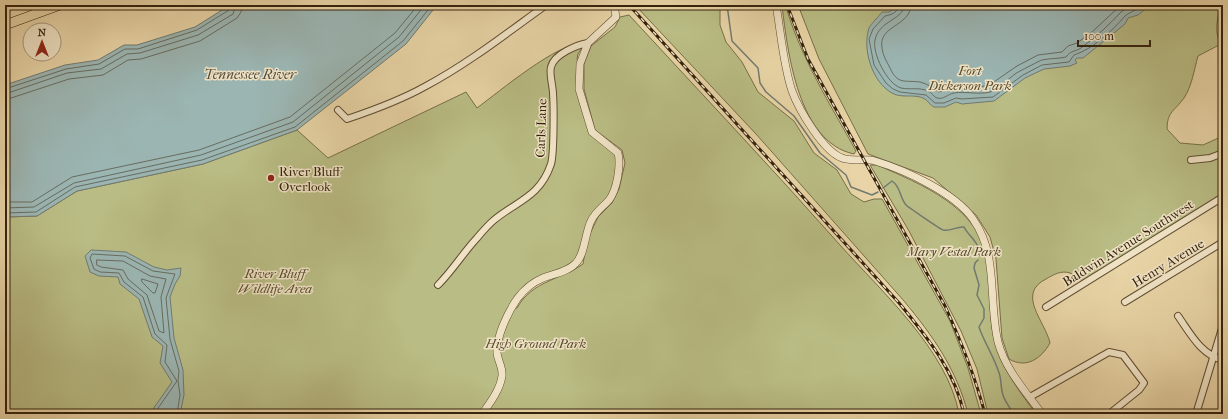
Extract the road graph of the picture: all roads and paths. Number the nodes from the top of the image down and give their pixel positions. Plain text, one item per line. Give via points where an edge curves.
1 (60, 5) edge
2 (546, 5) edge
3 (614, 5) edge
4 (776, 5) edge
5 (5, 26) edge
6 (588, 43) junction
7 (338, 110) dead end
8 (1223, 153) edge
9 (1191, 160) dead end
10 (1223, 197) edge
11 (1223, 242) edge
12 (438, 285) dead end
13 (1125, 302) dead end
14 (1046, 307) dead end
15 (1178, 316) dead end
16 (1223, 325) edge
17 (1213, 358) junction
18 (1223, 360) edge
19 (1030, 397) junction
20 (482, 414) edge
21 (1042, 414) edge
22 (1109, 414) edge
23 (1196, 414) edge

1 - 5 main road
2 - 7 street via 504,36 426,86 381,107 347,119
3 - 6 street via 616,17
4 - 19 street via 792,91 827,147 842,158 874,160 911,176 950,198 972,218 990,255 999,342 1008,366
6 - 12 street, Carls Lane via 581,44 562,55 554,61 551,68 554,96 552,162 546,177 527,199 489,225 452,272
6 - 20 street via 580,64 579,89 592,132 618,153 620,167 610,199 591,220 576,263 541,279 517,300 498,336 497,353 502,378
8 - 9 street via 1210,158
10 - 14 street, Baldwin Avenue Southwest
11 - 13 street, Henry Avenue
15 - 17 street via 1197,343
16 - 17 street
17 - 18 street
17 - 23 street
19 - 21 street
19 - 22 street via 1109,352 1116,353 1123,355 1144,383

